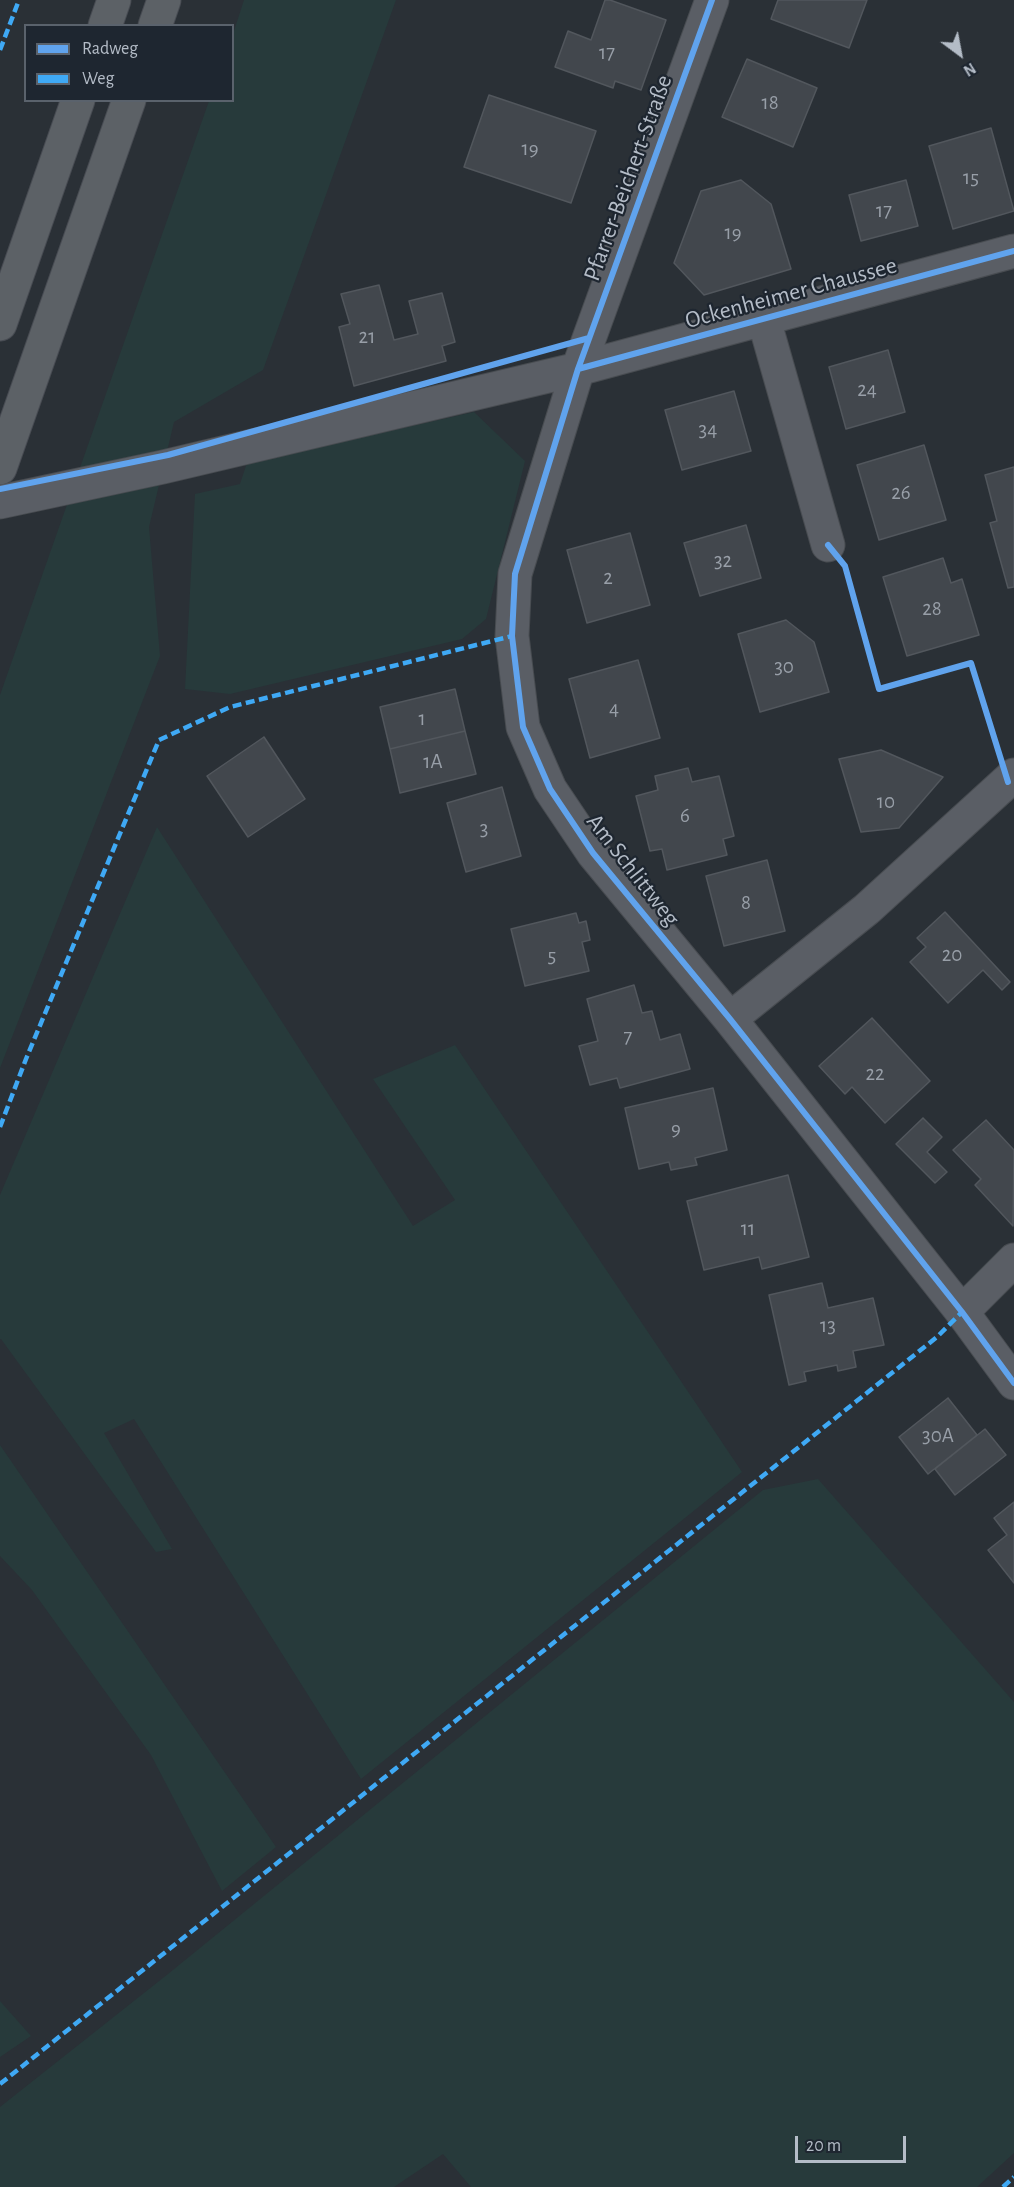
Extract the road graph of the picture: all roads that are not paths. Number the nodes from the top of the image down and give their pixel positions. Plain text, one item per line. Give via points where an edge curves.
1 (114, 0) edge
2 (164, 0) edge
3 (712, 0) edge
4 (106, 24) edge
5 (156, 24) edge
6 (77, 102) edge
7 (128, 102) edge
8 (1014, 251) edge
9 (764, 320) junction
10 (0, 324) edge
11 (578, 369) junction
12 (0, 468) edge
13 (0, 502) edge
14 (828, 545) dead end
15 (1014, 775) edge
16 (730, 1019) junction
17 (1014, 1260) edge
18 (962, 1312) junction
19 (1014, 1383) edge

1 - 4 main road
2 - 5 main road
3 - 11 street, Pfarrer-Beichert-Straße
6 - 10 main road
7 - 12 main road
8 - 9 street, Ockenheimer Chaussee
9 - 11 street, Ockenheimer Chaussee
9 - 14 street, Ockenheimer Chaussee
11 - 13 street, Ockenheimer Chaussee
11 - 16 street, Am Schlittweg via 515,574 512,636 523,727 550,789 593,853
15 - 16 street via 867,909
16 - 18 street, Am Schlittweg
17 - 18 street
18 - 19 street, Am Schlittweg

